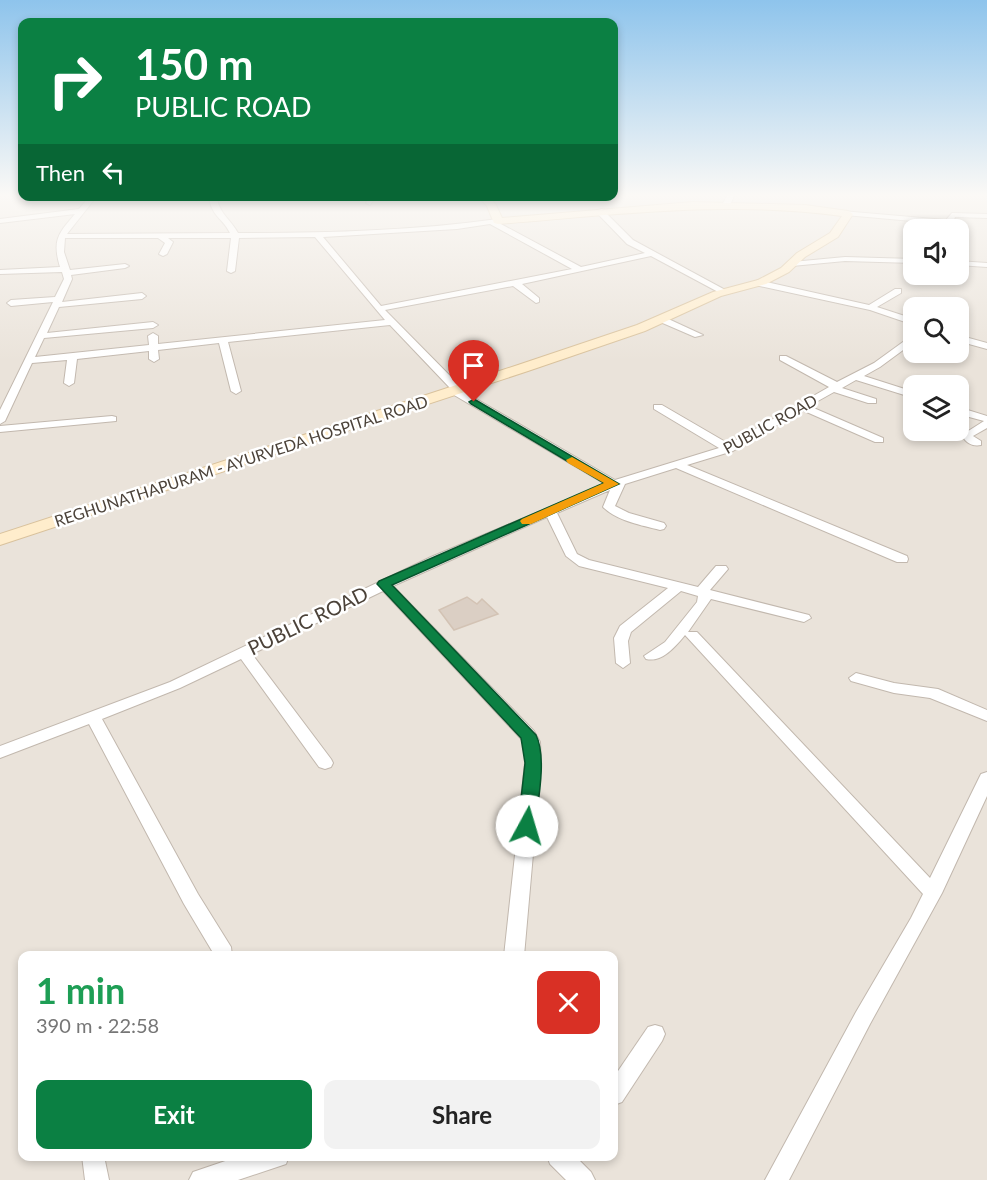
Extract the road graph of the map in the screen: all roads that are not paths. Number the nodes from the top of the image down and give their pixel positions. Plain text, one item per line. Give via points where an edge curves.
1 (60, 251) edge
2 (164, 251) edge
3 (234, 251) edge
4 (330, 251) edge
5 (547, 251) edge
6 (645, 251) edge
7 (807, 251) edge
8 (163, 254) dead end
9 (650, 254) junction
10 (903, 261) edge
11 (792, 264) junction
12 (969, 264) edge
13 (987, 265) edge
14 (125, 266) dead end
15 (580, 270) junction
16 (67, 271) junction
17 (0, 272) edge
18 (231, 272) dead end
19 (514, 282) junction
20 (758, 284) junction
21 (898, 291) dead end
22 (725, 292) junction
23 (142, 296) dead end
24 (536, 300) dead end
25 (56, 302) junction
26 (11, 303) dead end
27 (869, 308) junction
28 (379, 309) junction
29 (903, 319) edge
30 (661, 320) junction
31 (393, 322) junction
32 (153, 325) dead end
33 (698, 335) dead end
34 (40, 336) junction
35 (153, 336) dead end
36 (969, 341) edge
37 (224, 342) junction
38 (903, 345) edge
39 (987, 346) edge
40 (153, 354) junction
41 (72, 358) junction
42 (783, 358) dead end
43 (28, 361) junction
44 (856, 377) junction
45 (69, 383) dead end
46 (455, 389) junction
47 (835, 389) junction
48 (237, 391) dead end
49 (903, 392) edge
50 (860, 401) dead end
51 (872, 401) dead end
52 (801, 405) junction
53 (658, 407) dead end
54 (969, 413) edge
55 (111, 419) dead end
56 (987, 419) edge
57 (0, 421) edge
58 (987, 424) edge
59 (0, 429) edge
60 (879, 440) dead end
61 (977, 443) dead end
62 (729, 449) junction
63 (675, 464) junction
64 (617, 482) junction
65 (550, 512) junction
66 (660, 526) dead end
67 (0, 540) edge
68 (902, 559) dead end
69 (721, 569) dead end
70 (384, 584) junction
71 (678, 586) junction
72 (703, 592) junction
73 (804, 618) dead end
74 (692, 635) dead end
75 (243, 652) junction
76 (651, 656) dead end
77 (623, 663) dead end
78 (856, 678) dead end
79 (987, 716) edge
80 (94, 718) junction
81 (0, 752) edge
82 (325, 763) dead end
83 (984, 788) edge
84 (933, 893) junction
85 (223, 951) edge
86 (514, 951) edge
87 (656, 1034) dead end
88 (618, 1089) edge
89 (94, 1161) edge
90 (264, 1161) edge
91 (564, 1161) edge
92 (98, 1180) edge
93 (201, 1180) edge
94 (584, 1180) edge
95 (777, 1180) edge

1 - 16 street
2 - 8 street
3 - 18 street
4 - 28 street
5 - 15 street
6 - 9 street
7 - 11 main road, REGHUNATHAPURAM - AYURVEDA HOSPITAL ROAD
9 - 15 street
9 - 22 street
10 - 11 street via 845,259
11 - 20 main road, REGHUNATHAPURAM - AYURVEDA HOSPITAL ROAD
12 - 13 street
14 - 16 street
15 - 19 street
16 - 17 street
16 - 25 street via 68,279
19 - 24 street
19 - 28 street
20 - 22 main road, REGHUNATHAPURAM - AYURVEDA HOSPITAL ROAD
20 - 27 street
21 - 27 street
22 - 30 main road, REGHUNATHAPURAM - AYURVEDA HOSPITAL ROAD
23 - 25 street
25 - 26 street
25 - 34 street
27 - 29 street
28 - 31 street
30 - 33 street
30 - 46 main road, REGHUNATHAPURAM - AYURVEDA HOSPITAL ROAD
31 - 37 street
31 - 46 street
32 - 34 street
34 - 43 street
35 - 40 street
36 - 39 street
37 - 40 street via 208,339
37 - 48 street
38 - 44 street, PUBLIC ROAD
40 - 41 street
41 - 43 street
41 - 45 street
42 - 47 street
43 - 57 street
44 - 47 street, PUBLIC ROAD
44 - 49 street
46 - 64 street
46 - 67 main road, REGHUNATHAPURAM - AYURVEDA HOSPITAL ROAD
47 - 50 street
47 - 51 street
47 - 52 street, PUBLIC ROAD
52 - 60 street
52 - 62 street, PUBLIC ROAD
53 - 62 street
54 - 56 street
55 - 59 street
58 - 61 street via 967,435
62 - 63 street, PUBLIC ROAD
63 - 64 street, PUBLIC ROAD
63 - 68 street
64 - 65 street, PUBLIC ROAD
64 - 66 street via 609,507
65 - 70 street, PUBLIC ROAD
65 - 71 street via 577,560
69 - 72 street
70 - 75 street, PUBLIC ROAD
70 - 86 street via 532,742
71 - 72 street
71 - 77 street via 625,630 621,643
72 - 73 street
72 - 76 street via 704,602 670,645
74 - 84 street
75 - 80 street, PUBLIC ROAD via 176,685
75 - 82 street
78 - 79 street via 933,693
80 - 81 street, PUBLIC ROAD
80 - 85 street
83 - 84 street
84 - 95 street
87 - 88 street
89 - 92 street
90 - 93 street
91 - 94 street

